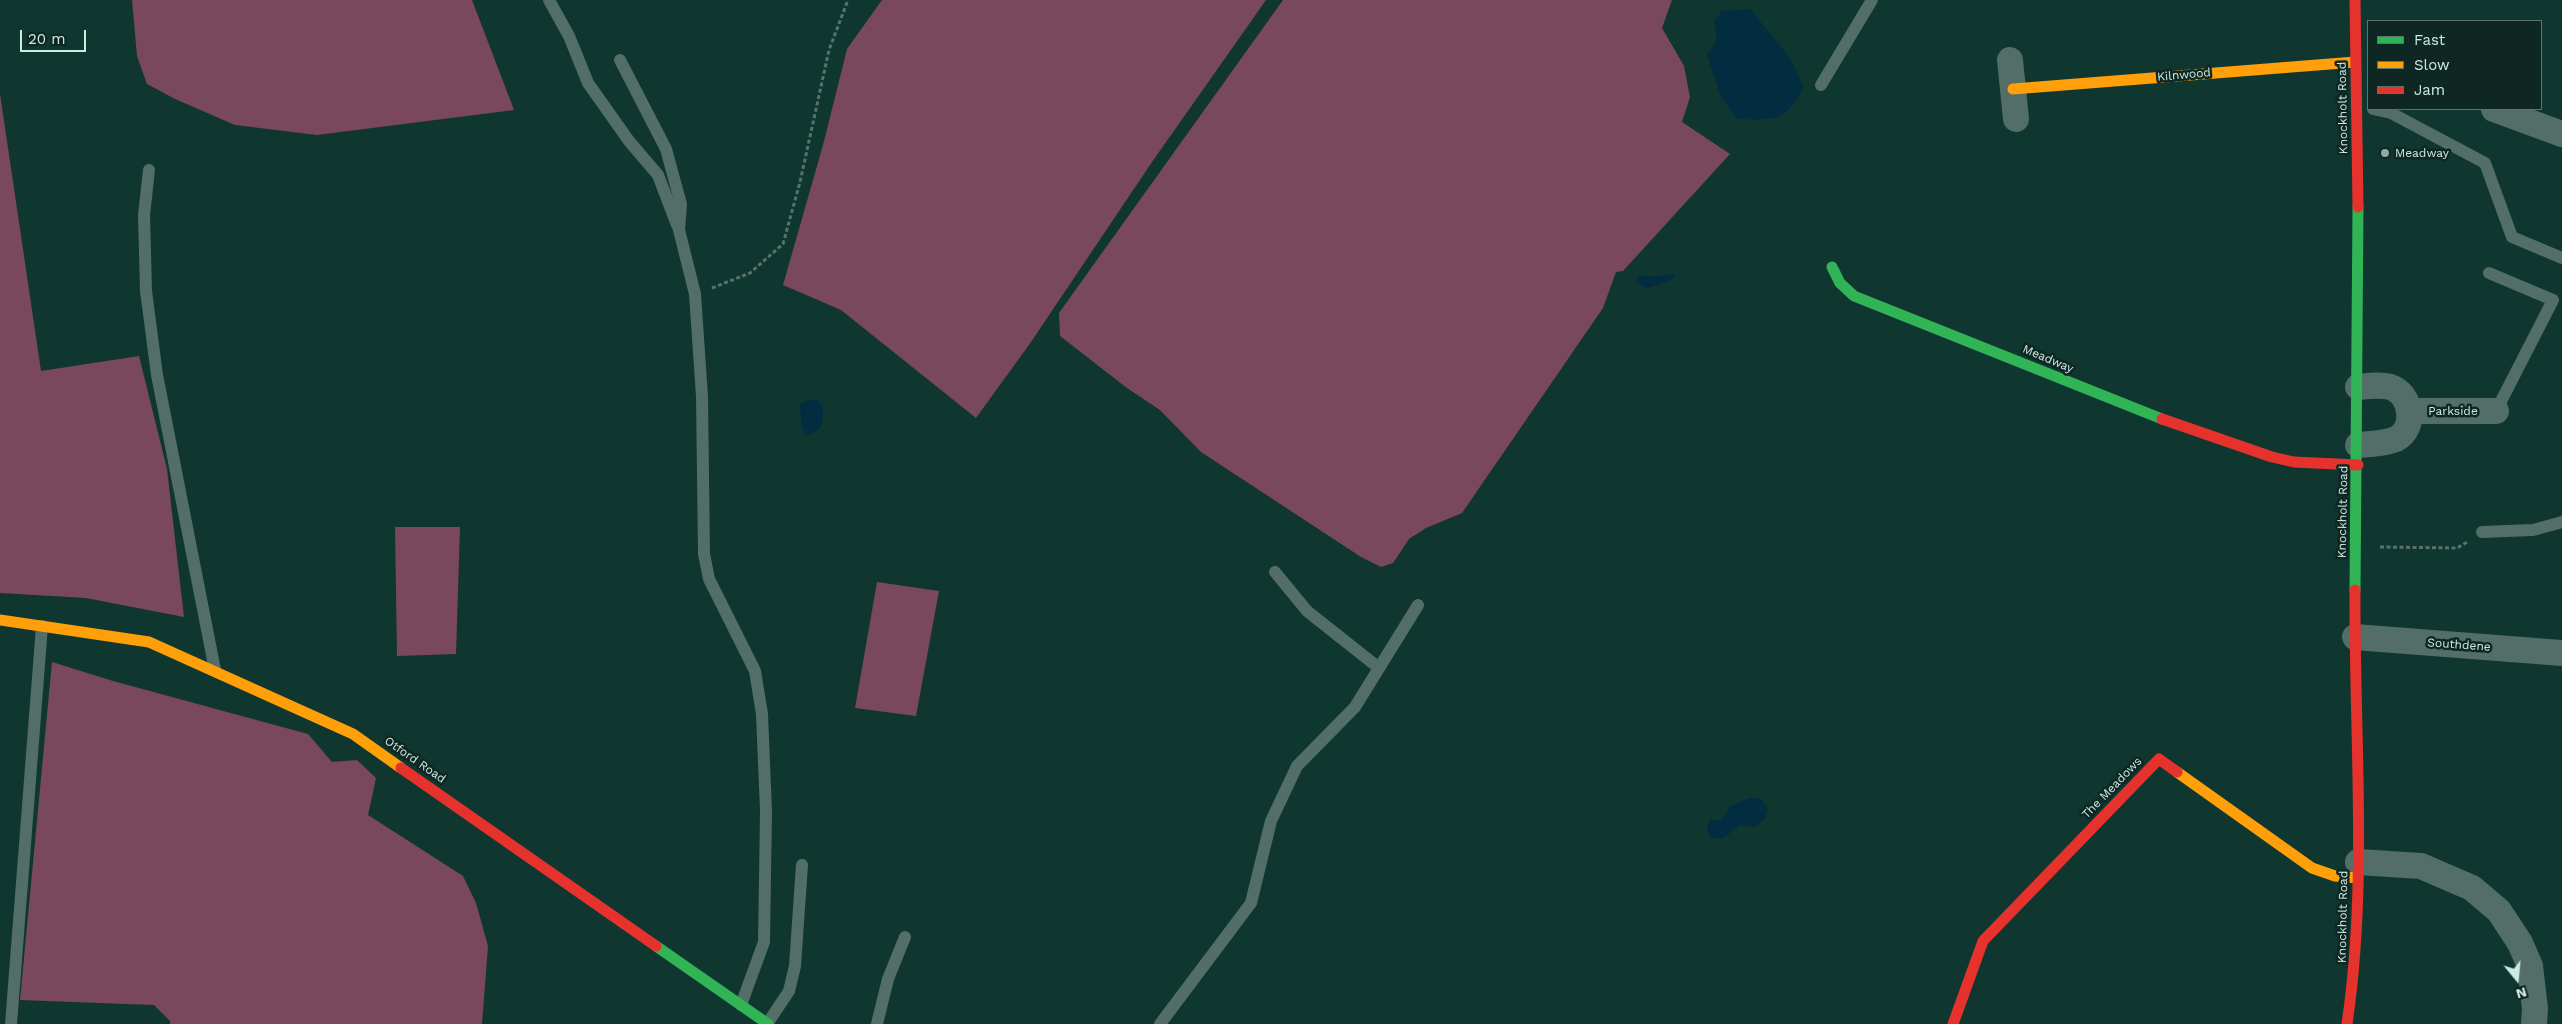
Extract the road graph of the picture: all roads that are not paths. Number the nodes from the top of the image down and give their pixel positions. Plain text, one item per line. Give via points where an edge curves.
1 (549, 0) edge
2 (1872, 0) edge
3 (2355, 0) edge
4 (620, 60) dead end
5 (2010, 60) dead end
6 (2360, 73) edge
7 (1821, 85) dead end
8 (2013, 89) junction
9 (2362, 106) edge
10 (2378, 110) edge
11 (2497, 110) edge
12 (2016, 119) dead end
13 (2562, 134) edge
14 (149, 170) dead end
15 (679, 230) junction
16 (2562, 258) edge
17 (1832, 267) dead end
18 (2489, 273) dead end
19 (2358, 387) junction
20 (2410, 411) junction
21 (2496, 411) joint
22 (2358, 455) junction
23 (2562, 522) edge
24 (2482, 532) road end
25 (1275, 572) dead end
26 (1418, 606) dead end
27 (0, 620) edge
28 (42, 626) junction
29 (2355, 637) junction
30 (2562, 653) edge
31 (1380, 668) junction
32 (215, 671) junction
33 (802, 865) dead end
34 (2357, 870) junction
35 (905, 937) dead end
36 (741, 1005) junction
37 (11, 1024) edge
38 (768, 1024) edge
39 (877, 1024) edge
40 (1160, 1024) edge
41 (1953, 1024) edge
42 (2347, 1024) edge
43 (2534, 1024) edge

1 - 15 lane via 569,36 588,83 658,175
2 - 7 lane
3 - 6 street, Knockholt Road
4 - 15 lane via 666,149 681,204
5 - 8 street
6 - 8 street, Kilnwood
6 - 9 street, Knockholt Road
8 - 12 street
9 - 19 street, Knockholt Road
10 - 16 lane via 2391,113 2485,163 2512,237
11 - 13 street
14 - 32 lane via 144,215 146,291 157,375
15 - 36 lane via 695,294 702,396 704,554 709,579 756,671 762,714 766,812 764,942
17 - 22 street, Meadway via 1840,284 1854,296 2129,407 2272,457 2303,463
18 - 21 lane via 2553,300
19 - 20 street, Parkside via 2393,388 2405,400
19 - 22 street, Knockholt Road
20 - 21 street, Parkside
20 - 22 street, Parkside via 2408,428 2398,438
22 - 29 street, Knockholt Road
23 - 24 lane via 2533,530
25 - 31 lane via 1307,611
26 - 31 lane
27 - 28 street, Otford Road
28 - 32 street, Otford Road via 149,642
28 - 37 lane
29 - 30 street, Southdene
29 - 34 street, Knockholt Road
31 - 40 lane via 1355,707 1297,766 1271,821 1251,903
32 - 36 street, Otford Road via 353,734
33 - 38 lane via 795,966 789,991
34 - 41 street, The Meadows via 2336,876 2312,868 2159,759 1983,941
34 - 42 street, Knockholt Road via 2355,970
34 - 43 street via 2421,866 2472,888 2499,911 2520,943 2530,966
35 - 39 lane via 888,979
36 - 38 street, Otford Road

